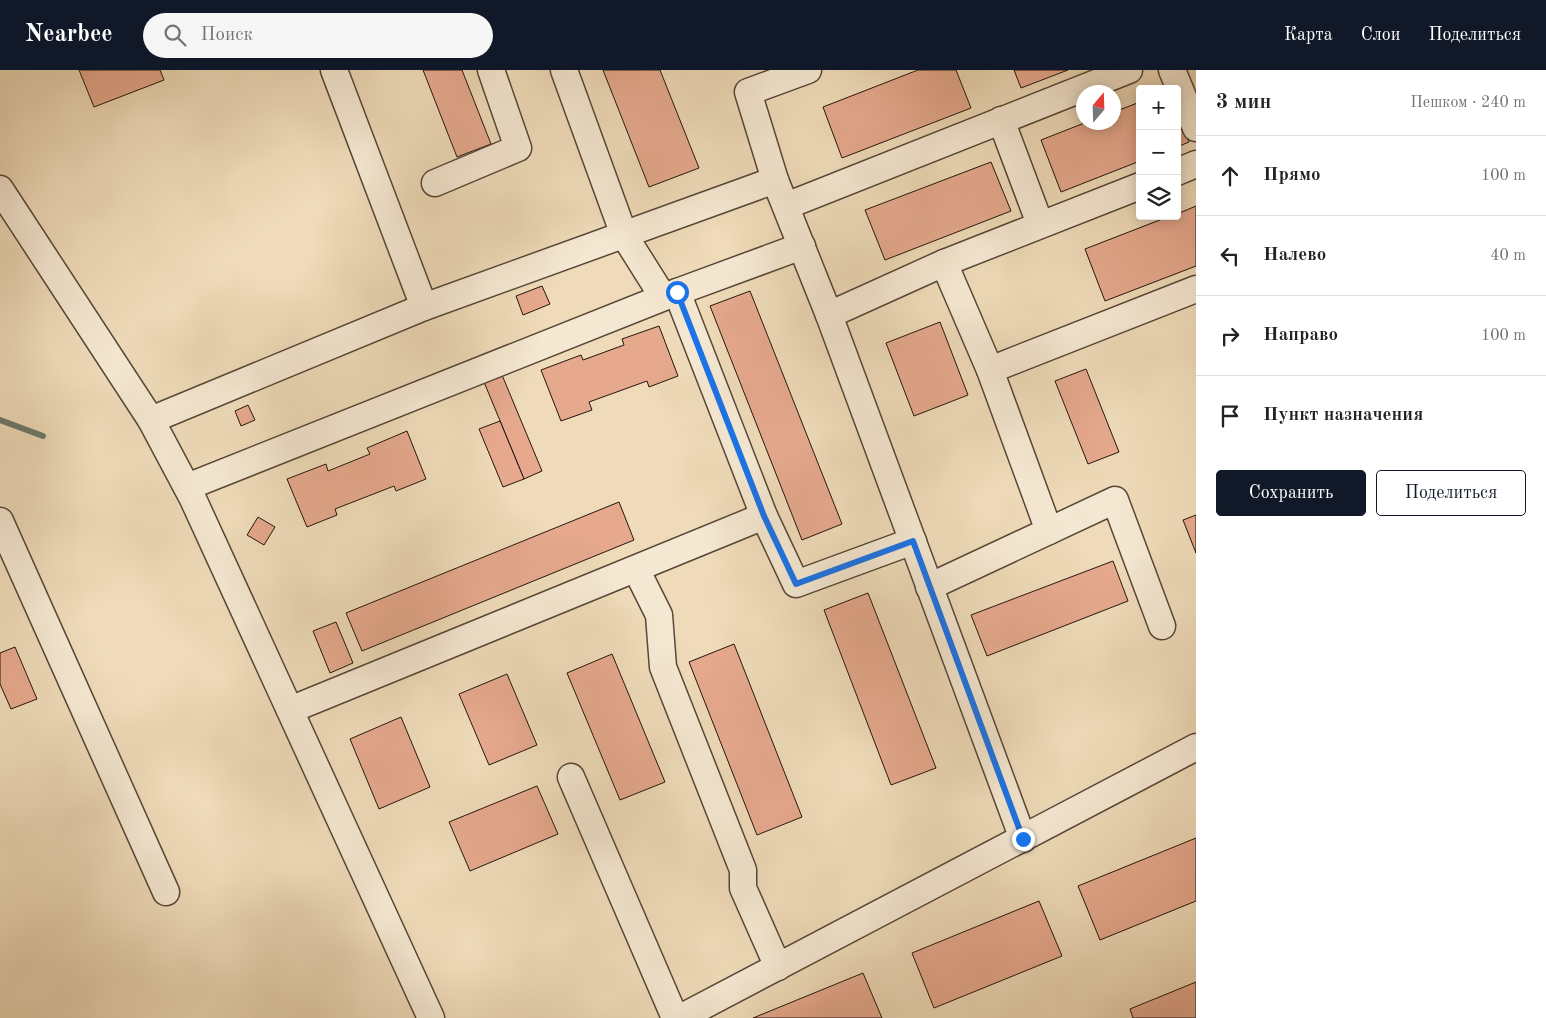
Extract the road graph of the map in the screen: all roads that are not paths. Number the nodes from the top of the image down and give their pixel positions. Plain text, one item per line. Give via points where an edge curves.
1 (334, 70) edge
2 (490, 70) edge
3 (564, 70) edge
4 (808, 70) edge
5 (1129, 70) edge
6 (1172, 70) edge
7 (1001, 120) junction
8 (1196, 128) edge
9 (1196, 164) edge
10 (1181, 170) edge
11 (775, 180) junction
12 (435, 183) dead end
13 (1136, 188) edge
14 (0, 189) edge
15 (786, 206) junction
16 (1040, 224) junction
17 (624, 235) junction
18 (802, 246) junction
19 (944, 262) junction
20 (1196, 289) edge
21 (670, 294) junction
22 (424, 306) junction
23 (830, 315) junction
24 (990, 370) junction
25 (151, 420) junction
26 (187, 487) junction
27 (764, 516) junction
28 (0, 521) edge
29 (1049, 531) junction
30 (913, 541) junction
31 (636, 569) junction
32 (929, 586) junction
33 (1162, 626) dead end
34 (290, 710) junction
35 (1196, 747) edge
36 (570, 777) dead end
37 (1023, 839) junction
38 (166, 892) dead end
39 (778, 967) junction
40 (431, 1018) edge
41 (675, 1018) edge
42 (680, 1018) edge

1 - 22 street
2 - 12 street via 518,148
3 - 17 street
4 - 11 street via 748,92
5 - 7 street
6 - 8 street
7 - 15 street
7 - 16 street
9 - 10 street
11 - 15 street
11 - 17 street
13 - 16 street
14 - 25 street
15 - 18 street
16 - 19 street
17 - 21 street
17 - 22 street
18 - 21 street
18 - 23 street
19 - 23 street
19 - 24 street
20 - 24 street
21 - 26 street
21 - 27 street
22 - 25 street
23 - 30 street
24 - 29 street
25 - 26 street
26 - 34 street
27 - 30 street via 796,584
27 - 31 street
28 - 38 street
29 - 32 street
29 - 33 street via 1115,500
30 - 32 street
31 - 34 street
31 - 39 street via 659,615 663,667 744,870 743,888
32 - 37 street
34 - 40 street
35 - 37 street
36 - 41 street
37 - 39 street
39 - 42 street

